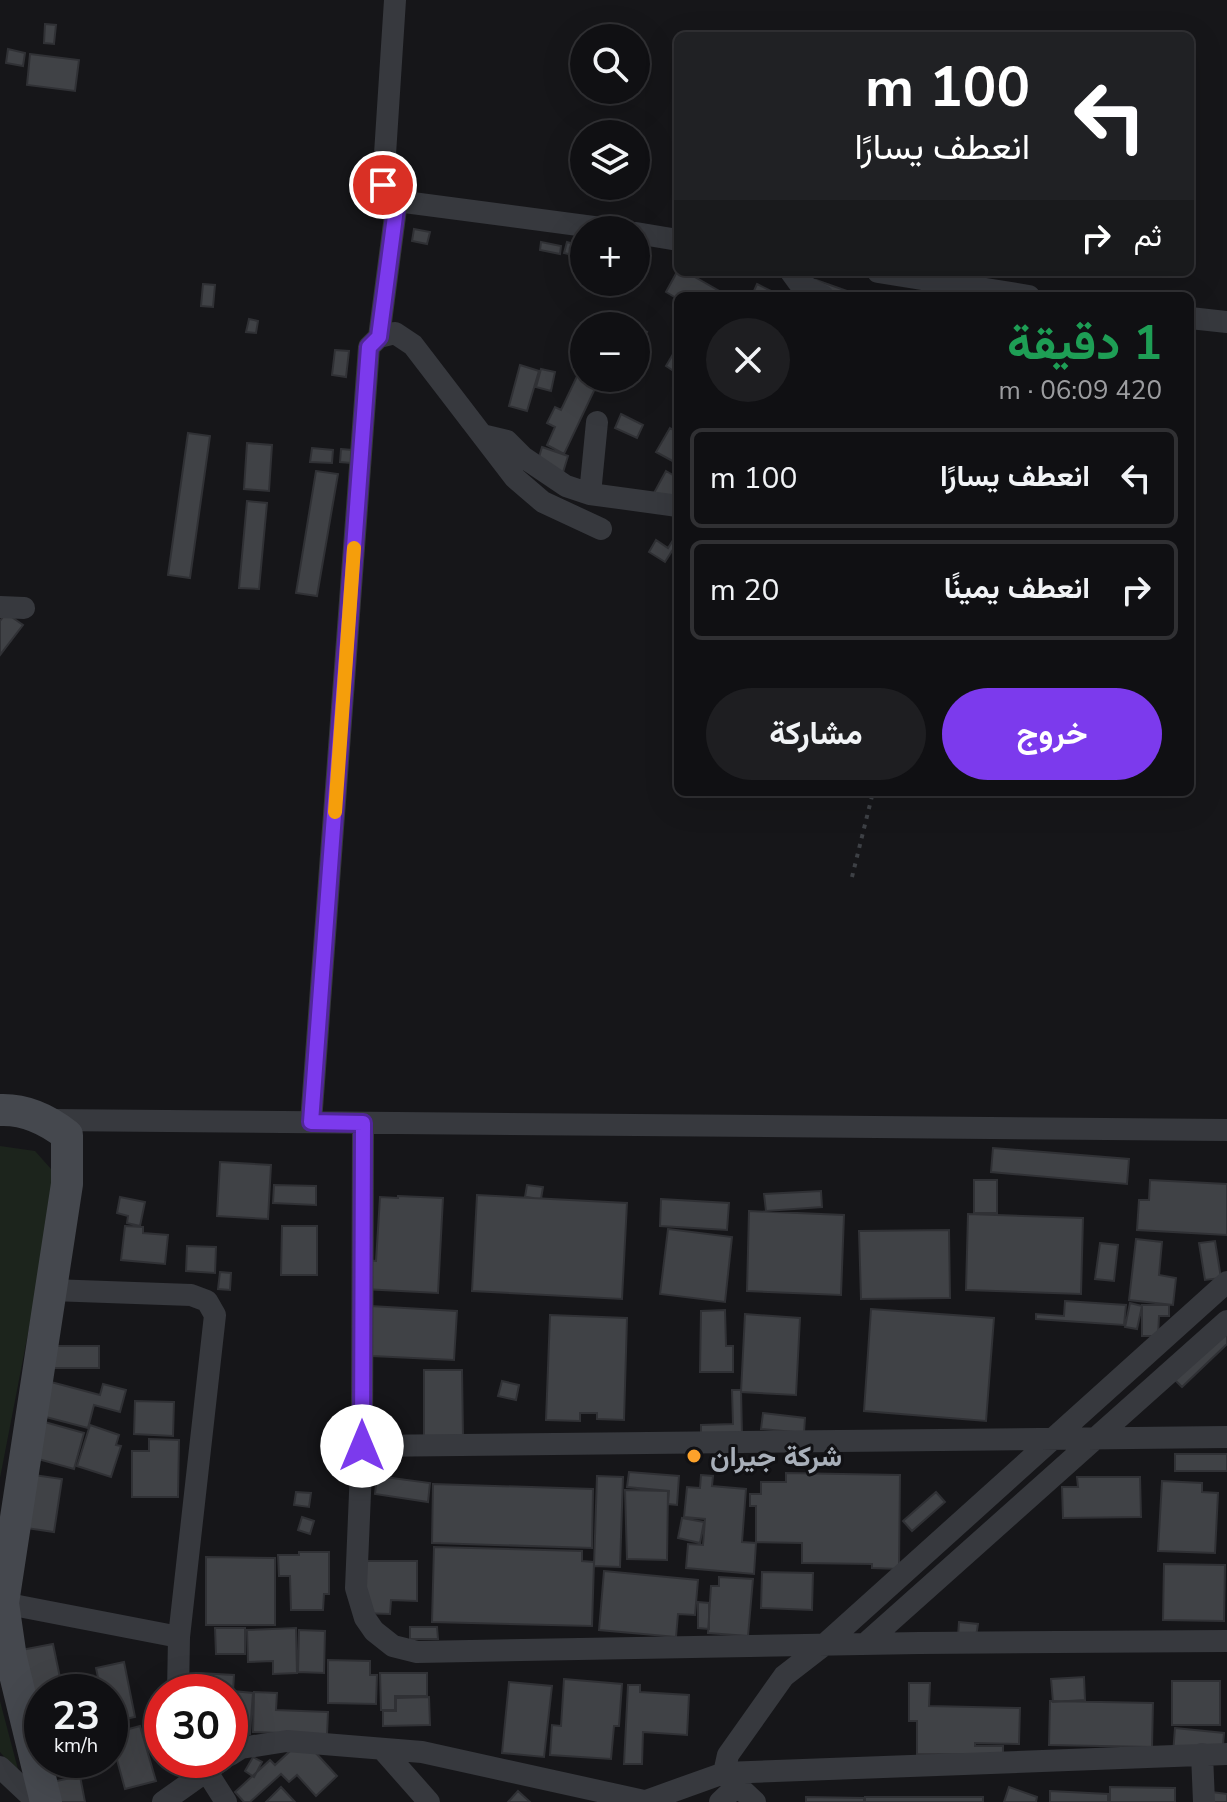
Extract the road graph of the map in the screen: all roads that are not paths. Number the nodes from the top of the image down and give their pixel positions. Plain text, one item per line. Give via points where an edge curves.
1 (395, 0) edge
2 (397, 201) junction
3 (570, 224) edge
4 (650, 235) edge
5 (674, 239) edge
6 (794, 276) edge
7 (894, 276) edge
8 (951, 290) edge
9 (816, 292) edge
10 (977, 292) edge
11 (1194, 318) edge
12 (1227, 322) edge
13 (379, 337) junction
14 (597, 422) dead end
15 (482, 435) junction
16 (590, 494) junction
17 (674, 505) edge
18 (601, 529) dead end
19 (0, 607) edge
20 (24, 608) dead end
21 (0, 1110) edge
22 (48, 1120) junction
23 (311, 1122) junction
24 (363, 1123) junction
25 (1227, 1130) edge
26 (1227, 1282) edge
27 (51, 1290) junction
28 (1188, 1317) junction
29 (1227, 1321) edge
30 (1194, 1350) junction
31 (1227, 1437) edge
32 (1058, 1439) junction
33 (1093, 1439) junction
34 (362, 1446) junction
35 (1061, 1468) junction
36 (3, 1603) junction
37 (179, 1637) junction
38 (1227, 1641) edge
39 (865, 1644) junction
40 (824, 1645) junction
41 (178, 1674) edge
42 (248, 1747) edge
43 (383, 1750) junction
44 (1202, 1754) junction
45 (1227, 1754) edge
46 (0, 1767) edge
47 (192, 1778) edge
48 (215, 1778) edge
49 (731, 1779) junction
50 (37, 1802) edge
51 (46, 1802) edge
52 (163, 1802) edge
53 (226, 1802) edge
54 (429, 1802) edge
55 (643, 1802) edge
56 (720, 1802) edge
57 (755, 1802) edge
58 (1204, 1802) edge

1 - 2 street via 383,185
2 - 3 street
2 - 13 street
4 - 5 street
6 - 9 street
7 - 8 street
8 - 10 street
11 - 12 street
13 - 15 street via 395,333 413,345
13 - 23 street via 369,347
14 - 16 street
15 - 16 street via 507,441 566,486
15 - 18 street via 515,478 543,502
16 - 17 street
19 - 20 street
21 - 22 street
22 - 23 street
22 - 27 street via 67,1135 67,1184
23 - 24 street
24 - 25 street
24 - 34 street
26 - 28 street
27 - 36 street
27 - 37 street via 191,1295 213,1310
28 - 30 street
28 - 32 street
29 - 30 street
30 - 33 street
31 - 33 street
32 - 33 street
32 - 34 street
32 - 35 street
32 - 40 street
33 - 35 street
34 - 40 street via 356,1588 365,1618 393,1646 417,1652
35 - 39 street
36 - 37 street
36 - 51 street
37 - 41 street
38 - 39 street
39 - 40 street
40 - 49 street via 784,1676 728,1755
42 - 43 street via 287,1741
43 - 54 street
43 - 55 street via 422,1752
44 - 45 street
44 - 49 street
44 - 58 street
46 - 50 street
47 - 52 street
48 - 53 street
49 - 55 street
49 - 56 street
49 - 57 street

